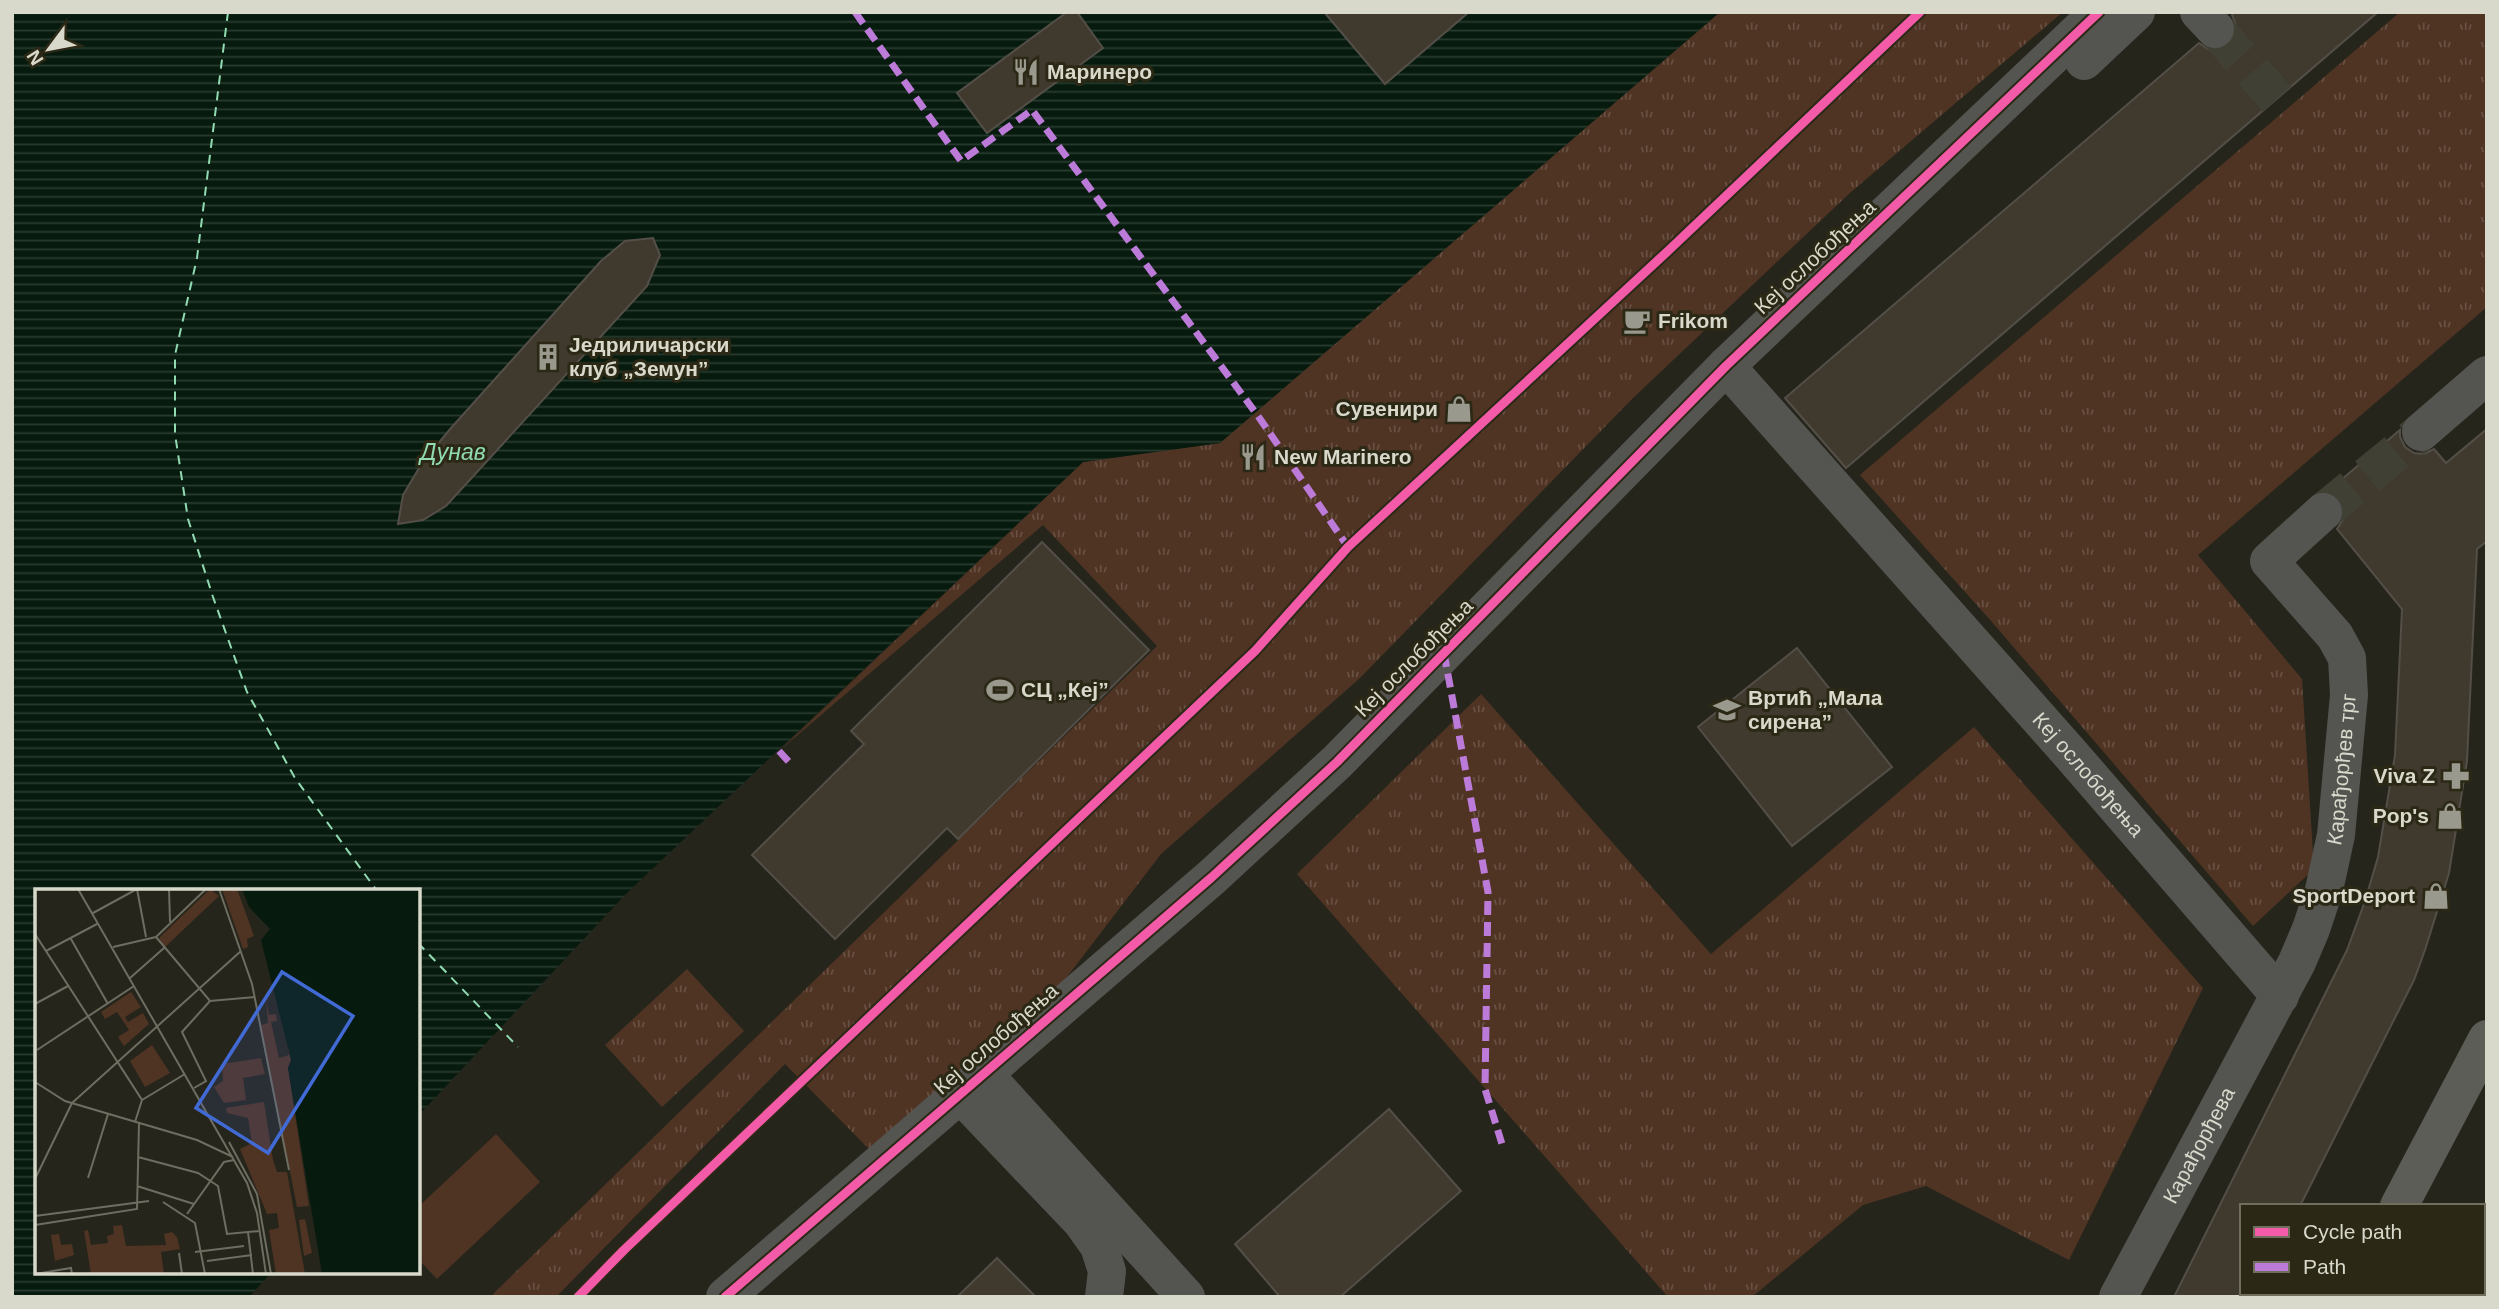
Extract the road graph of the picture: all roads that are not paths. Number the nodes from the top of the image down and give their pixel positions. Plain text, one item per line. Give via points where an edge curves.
1 (2099, 12) edge
2 (2136, 12) edge
3 (1734, 374) junction
4 (2487, 375) edge
5 (2421, 432) tunnel mouth
6 (2323, 512) tunnel mouth
7 (2280, 996) junction
8 (2487, 1039) edge
9 (972, 1083) junction
10 (2400, 1204) edge
11 (724, 1297) edge
12 (1104, 1297) edge
13 (1186, 1297) edge
14 (2118, 1297) edge

1 - 3 street, Кеј ослобођења
2 - 3 street
3 - 7 street, Кеј ослобођења
3 - 9 street, Кеј ослобођења via 1336,762 1212,877
4 - 5 street
6 - 7 street, Карађорђев трг via 2269,561 2335,636 2347,658 2349,676 2336,835 2311,929
7 - 14 street, Карађорђева
8 - 10 main road
9 - 11 street, Кеј ослобођења
9 - 12 street via 1099,1246 1107,1271
9 - 13 street, Кеј ослобођења

